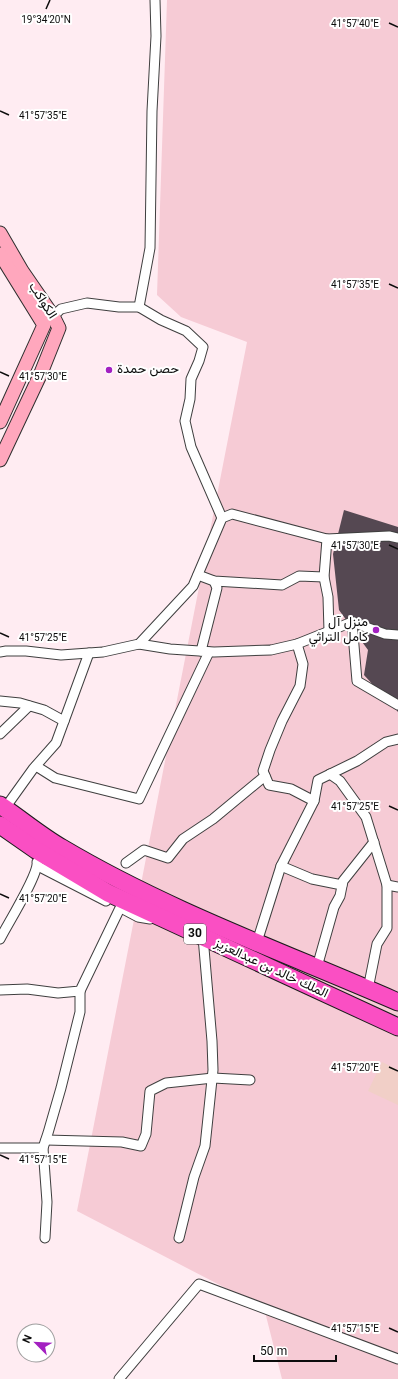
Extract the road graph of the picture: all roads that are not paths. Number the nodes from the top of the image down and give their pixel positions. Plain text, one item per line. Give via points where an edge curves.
1 (155, 0) edge
2 (0, 233) edge
3 (0, 254) edge
4 (139, 307) junction
5 (48, 320) junction
6 (0, 422) edge
7 (0, 460) edge
8 (222, 518) junction
9 (398, 538) edge
10 (327, 539) junction
11 (198, 575) junction
12 (324, 577) junction
13 (214, 581) junction
14 (352, 622) junction
15 (329, 631) junction
16 (398, 635) edge
17 (139, 644) junction
18 (297, 644) junction
19 (0, 652) edge
20 (205, 652) junction
21 (89, 653) junction
22 (0, 701) edge
23 (398, 705) edge
24 (29, 706) junction
25 (64, 721) junction
26 (0, 734) edge
27 (398, 739) edge
28 (36, 766) junction
29 (330, 774) junction
30 (265, 776) junction
31 (314, 801) junction
32 (2, 807) edge
33 (0, 825) edge
34 (374, 842) junction
35 (37, 858) junction
36 (126, 863) dead end
37 (281, 866) junction
38 (342, 885) junction
39 (387, 885) junction
40 (398, 887) edge
41 (120, 908) junction
42 (172, 923) junction
43 (203, 937) junction
44 (0, 939) edge
45 (257, 942) junction
46 (317, 967) junction
47 (368, 989) junction
48 (0, 990) edge
49 (80, 991) junction
50 (398, 1002) edge
51 (398, 1027) edge
52 (213, 1078) junction
53 (250, 1080) dead end
54 (44, 1144) junction
55 (0, 1148) edge
56 (45, 1238) dead end
57 (179, 1238) dead end
58 (398, 1359) edge
59 (120, 1379) edge

1 - 4 street via 150,248
2 - 5 street, الكواكب
3 - 5 street, الكواكب
4 - 5 street via 87,303 61,309
4 - 8 street via 186,331 203,347 191,380 185,421 191,447
5 - 6 street, الكواكب
5 - 7 street, الكواكب via 59,328
8 - 10 street via 232,514
8 - 11 street
9 - 10 street via 389,536
10 - 12 street
11 - 13 street
11 - 17 street via 193,586
12 - 13 street via 299,576 282,586
12 - 15 street via 328,597
13 - 20 street via 217,588
14 - 15 street
14 - 16 street via 385,634
14 - 23 street via 357,680
15 - 18 street
17 - 20 street
17 - 21 street
18 - 20 street via 271,650
18 - 30 street via 303,664 300,686 270,750 263,771
19 - 21 street via 26,651 61,655
20 - 28 street via 139,799 55,778
21 - 25 street
22 - 24 street
24 - 25 street via 44,710
24 - 26 street
25 - 28 street via 56,743
27 - 29 street via 386,742 357,761
28 - 32 street
29 - 31 street via 318,780
29 - 34 street via 340,781 366,817
30 - 31 street via 269,785 291,789
30 - 36 street via 184,839 168,858 144,850
31 - 37 street
32 - 45 highway, الملك خالد بن عبدالعزيز / 30 via 61,848 115,877 191,914
33 - 35 highway, الملك خالد بن عبدالعزيز / 30
34 - 38 street via 342,881
34 - 39 street
35 - 41 street
35 - 42 highway, الملك خالد بن عبدالعزيز / 30
35 - 44 street
37 - 38 street via 312,879
37 - 45 street
38 - 46 street
39 - 40 street
39 - 47 street via 387,928 377,944
41 - 42 street via 138,916
41 - 49 street
42 - 43 highway, الملك خالد بن عبدالعزيز / 30
43 - 51 highway, الملك خالد بن عبدالعزيز / 30
43 - 52 street
45 - 46 highway, الملك خالد بن عبدالعزيز / 30
46 - 47 highway, الملك خالد بن عبدالعزيز / 30
47 - 50 highway, الملك خالد بن عبدالعزيز / 30
48 - 49 street via 28,989 58,993
49 - 54 street via 80,1012
52 - 53 street
52 - 54 street via 166,1083 150,1091 146,1134 141,1146 122,1142
52 - 57 street via 205,1146 194,1176
54 - 55 street
54 - 56 street via 47,1202
58 - 59 street via 199,1284

